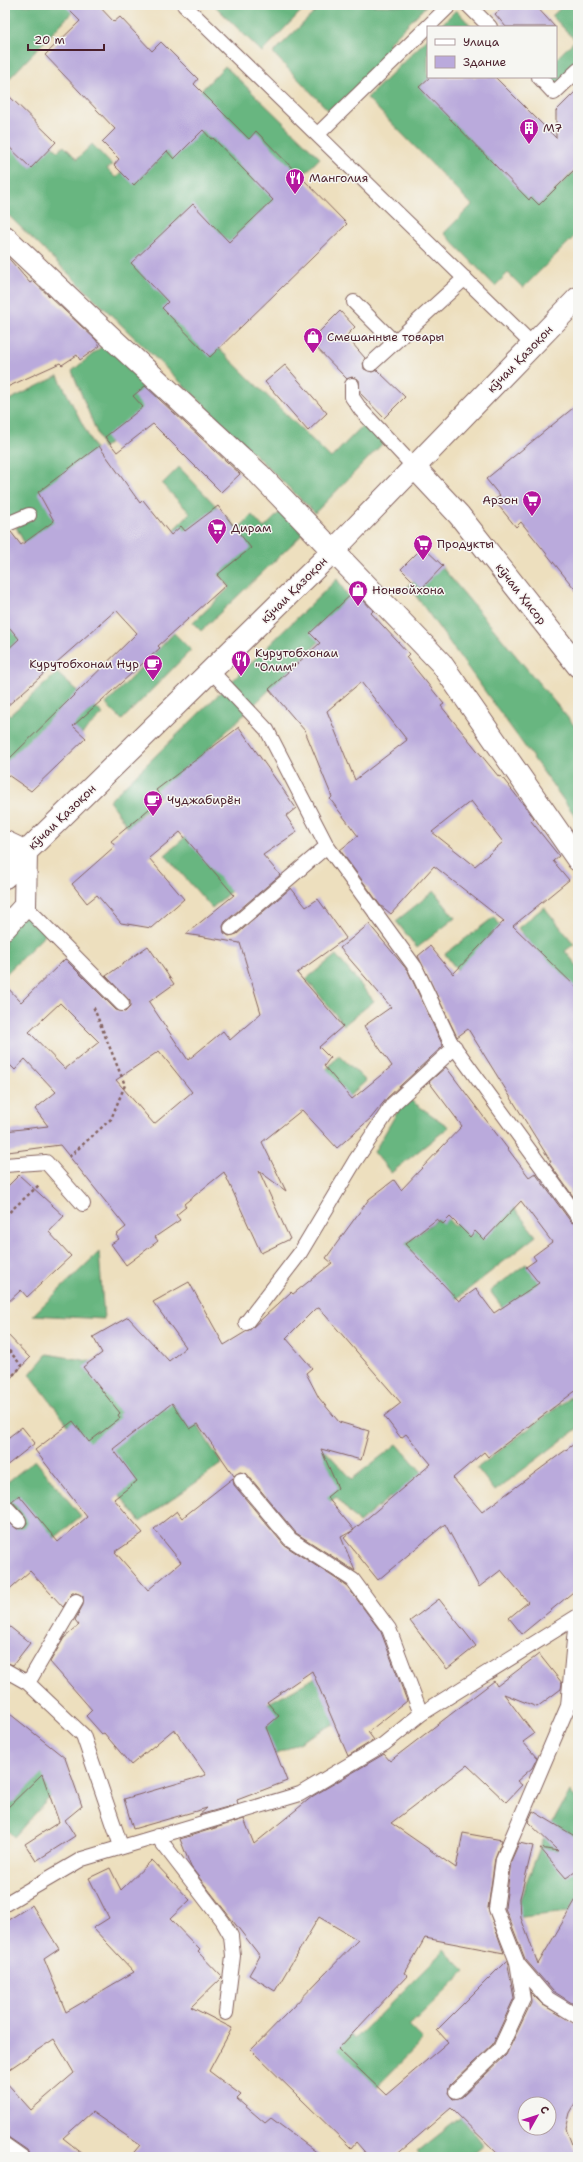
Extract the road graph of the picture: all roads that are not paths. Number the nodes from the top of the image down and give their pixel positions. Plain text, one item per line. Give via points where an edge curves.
1 (184, 5) edge
2 (450, 5) edge
3 (468, 5) edge
4 (429, 26) edge
5 (489, 26) edge
6 (427, 27) edge
7 (578, 70) edge
8 (540, 78) edge
9 (318, 134) junction
10 (5, 237) edge
11 (465, 278) junction
12 (578, 298) edge
13 (354, 302) dead end
14 (394, 342) junction
15 (533, 346) junction
16 (371, 364) dead end
17 (352, 385) dead end
18 (415, 468) junction
19 (30, 515) dead end
20 (5, 525) edge
21 (333, 551) junction
22 (578, 666) edge
23 (212, 672) junction
24 (5, 842) edge
25 (327, 846) junction
26 (26, 852) junction
27 (578, 860) edge
28 (5, 865) edge
29 (5, 877) edge
30 (26, 906) junction
31 (5, 928) edge
32 (231, 928) dead end
33 (122, 1004) dead end
34 (455, 1047) junction
35 (5, 1165) edge
36 (83, 1204) dead end
37 (578, 1217) edge
38 (246, 1323) dead end
39 (241, 1480) dead end
40 (5, 1506) edge
41 (19, 1521) dead end
42 (76, 1601) dead end
43 (577, 1617) edge
44 (5, 1670) edge
45 (28, 1683) junction
46 (421, 1714) junction
47 (157, 1836) junction
48 (121, 1846) junction
49 (5, 1904) edge
50 (517, 1962) junction
51 (226, 2013) dead end
52 (578, 2017) edge
53 (456, 2091) dead end
54 (5, 2145) edge
55 (22, 2157) edge

1 - 9 lane
2 - 4 lane
3 - 5 lane
6 - 9 lane
7 - 8 lane via 554,93
9 - 11 lane
10 - 21 street via 259,474
11 - 14 lane
11 - 15 lane
12 - 15 street, кӯчаи Қазоқон
13 - 14 lane
14 - 16 lane
15 - 18 street, кӯчаи Қазоқон
17 - 18 lane via 352,397 361,410
18 - 21 street, кӯчаи Қазоқон
18 - 22 street, кӯчаи Ҳисор via 459,515
19 - 20 lane
21 - 23 street, кӯчаи Қазоқон
21 - 27 street via 359,575 441,663
23 - 25 lane via 267,730
23 - 26 street, кӯчаи Қазоқон
24 - 26 street
25 - 32 lane
25 - 34 lane via 415,967
26 - 28 street
26 - 29 street, кӯчаи Қазоқон
26 - 30 street
30 - 31 street
30 - 33 lane
34 - 37 lane
34 - 38 lane via 393,1104 355,1161 300,1253
35 - 36 lane via 46,1162
39 - 46 lane via 290,1539 353,1580 389,1629
40 - 41 lane
42 - 45 lane
43 - 46 lane
43 - 50 lane via 568,1706 503,1859 496,1909
44 - 45 lane
45 - 48 lane via 83,1735
46 - 47 lane via 384,1744 300,1794
47 - 48 lane
47 - 51 lane via 231,1936 233,1956
48 - 49 lane via 82,1859
50 - 52 lane via 547,1998
50 - 53 lane via 523,1999 517,2014 500,2049
54 - 55 lane

